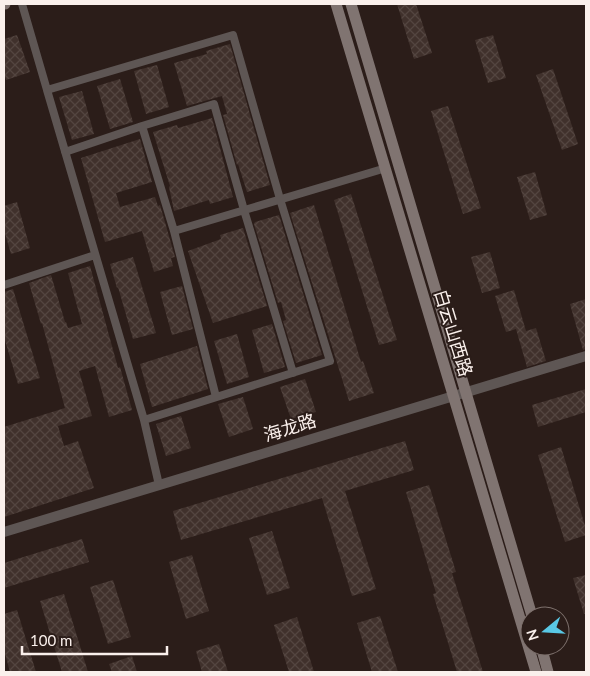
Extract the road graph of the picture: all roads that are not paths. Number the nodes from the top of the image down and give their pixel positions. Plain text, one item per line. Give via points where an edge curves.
1 (22, 4) edge
2 (336, 4) edge
3 (352, 4) edge
4 (47, 90) junction
5 (142, 126) junction
6 (65, 152) junction
7 (386, 168) junction
8 (280, 199) junction
9 (244, 210) junction
10 (174, 232) junction
11 (95, 255) junction
12 (4, 285) edge
13 (586, 356) edge
14 (293, 373) junction
15 (466, 392) junction
16 (453, 396) junction
17 (216, 397) junction
18 (144, 420) junction
19 (159, 484) junction
20 (4, 532) edge
21 (529, 606) edge
22 (544, 656) edge
23 (536, 672) edge
24 (548, 672) edge

1 - 4 street
2 - 7 main road, 白云山西路
3 - 15 main road, 白云山西路
4 - 6 street
4 - 8 street via 233,35
5 - 6 street
5 - 9 street via 214,104
5 - 10 street
6 - 11 street
7 - 8 street
7 - 16 main road, 白云山西路
8 - 9 street
8 - 14 street via 330,361
9 - 10 street
9 - 14 street
10 - 17 street
11 - 12 street
11 - 18 street
13 - 15 street, 海龙路
14 - 17 street
15 - 16 street, 海龙路
15 - 21 main road, 白云山西路
16 - 19 street, 海龙路
16 - 23 main road, 白云山西路
17 - 18 street
18 - 19 street
19 - 20 street, 海龙路
22 - 24 main road

